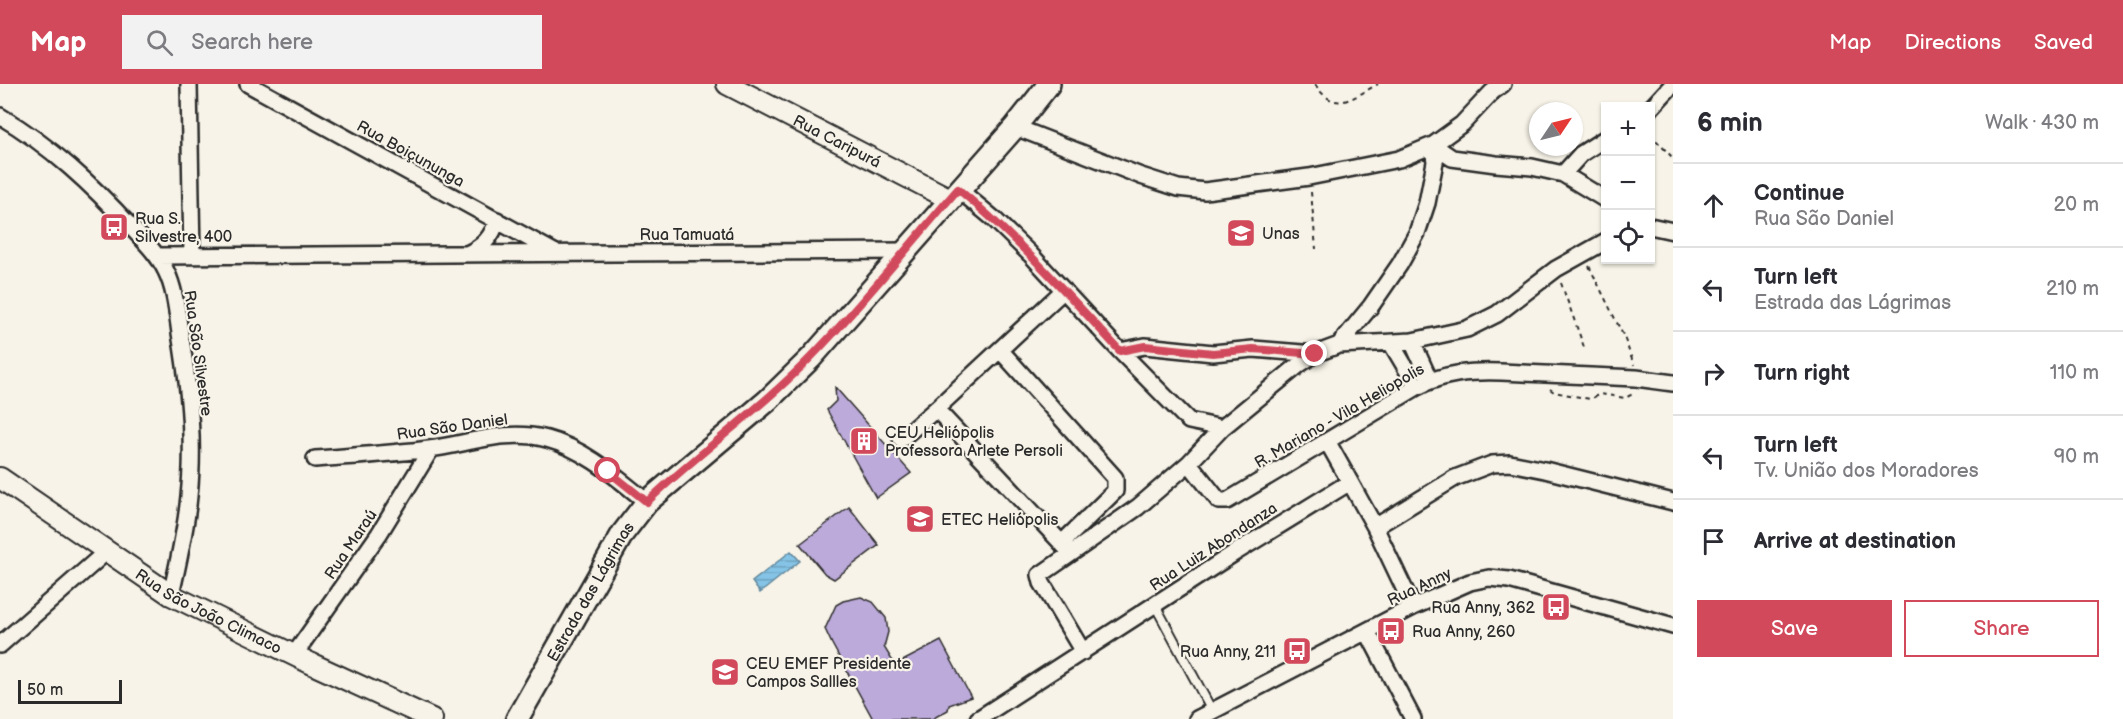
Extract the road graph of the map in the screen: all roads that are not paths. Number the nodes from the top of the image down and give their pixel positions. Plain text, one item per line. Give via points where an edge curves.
1 (189, 84) edge
2 (248, 84) edge
3 (727, 84) edge
4 (1049, 84) edge
5 (1503, 84) edge
6 (1673, 84) edge
7 (1655, 104) edge
8 (0, 117) edge
9 (1015, 127) junction
10 (1601, 140) edge
11 (1433, 145) junction
12 (1563, 174) junction
13 (954, 194) junction
14 (1601, 198) edge
15 (497, 220) junction
16 (1655, 227) edge
17 (1673, 231) edge
18 (1601, 243) edge
19 (907, 251) junction
20 (556, 253) junction
21 (467, 254) junction
22 (157, 256) junction
23 (192, 256) junction
24 (1064, 290) junction
25 (1412, 342) junction
26 (1391, 343) junction
27 (1340, 345) junction
28 (1000, 350) junction
29 (1120, 351) junction
30 (1315, 354) junction
31 (1673, 383) edge
32 (1424, 384) junction
33 (936, 409) junction
34 (1222, 428) junction
35 (901, 439) dead end
36 (1327, 441) junction
37 (430, 449) junction
38 (315, 459) dead end
39 (1189, 463) junction
40 (0, 478) edge
41 (1350, 482) junction
42 (647, 502) junction
43 (1673, 502) edge
44 (1375, 527) junction
45 (1066, 548) junction
46 (106, 552) junction
47 (171, 595) junction
48 (1155, 605) junction
49 (1413, 607) junction
50 (1673, 626) edge
51 (1367, 631) junction
52 (0, 645) edge
53 (1083, 652) junction
54 (294, 655) junction
55 (1212, 711) junction
56 (432, 719) edge
57 (517, 719) edge
58 (978, 719) edge
59 (1197, 719) edge
60 (1413, 719) edge

1 - 23 street
2 - 15 street, Rua Boiçununga
3 - 13 street, Rua Caripurá
4 - 9 main road, Estrada das Lágrimas
5 - 11 street via 1462,124
6 - 7 street
8 - 22 street, Rua São Silvestre via 42,142 82,176
9 - 11 street via 1178,188 1205,191 1310,177 1399,159
9 - 13 main road, Estrada das Lágrimas
10 - 12 street via 1581,153
11 - 12 street via 1452,158
11 - 27 street via 1435,162 1417,233 1383,290
12 - 14 street
13 - 19 main road, Estrada das Lágrimas
13 - 24 street via 994,219
15 - 20 street, Rua Boiçununga
15 - 21 street via 489,239
16 - 17 street
18 - 25 street via 1556,269 1483,322
19 - 20 street, Rua Tamuatá
19 - 42 main road, Estrada das Lágrimas via 819,350 767,401
20 - 21 street, Rua Tamuatá
21 - 23 street, Rua Tamuatá
22 - 23 street, Rua Tamuatá
22 - 47 street, Rua São Silvestre via 173,290 188,383 191,433 189,495
24 - 28 street
24 - 29 street
25 - 26 street
25 - 32 street
26 - 27 street
26 - 32 street
27 - 30 street
28 - 33 street
28 - 45 street via 1115,478 1115,491
29 - 30 street via 1145,346 1213,353 1253,349
29 - 34 street via 1189,421
30 - 34 street
31 - 32 street, R. Mariano - Vila Heliopolis via 1639,384 1479,371 1451,374
32 - 36 street, R. Mariano - Vila Heliopolis
33 - 35 street
33 - 45 street
34 - 39 street
36 - 39 street, R. Mariano - Vila Heliopolis via 1223,502
36 - 41 street
37 - 38 street, Rua São Daniel
37 - 42 street, Rua São Daniel via 521,434 548,439 600,466
37 - 54 street, Rua Maraú via 380,534
39 - 45 street via 1102,534
40 - 46 street, Rua São João Climaco
41 - 44 street
41 - 48 street, Rua Luiz Abondanza
42 - 57 main road, Estrada das Lágrimas via 623,533
43 - 44 street via 1545,470 1510,463 1492,464 1455,477
44 - 49 street
45 - 53 street via 1040,579
46 - 47 street, Rua São João Climaco
46 - 52 street
47 - 54 street, Rua São João Climaco
48 - 53 street, Rua Luiz Abondanza
48 - 55 lane
49 - 50 street, Rua Anny via 1470,582 1489,578 1540,587
49 - 51 street, Rua Anny
51 - 55 street, Rua Anny
51 - 60 street
53 - 58 street, Rua Luiz Abondanza
54 - 56 street, Rua São João Climaco
55 - 59 street, Rua Anny

